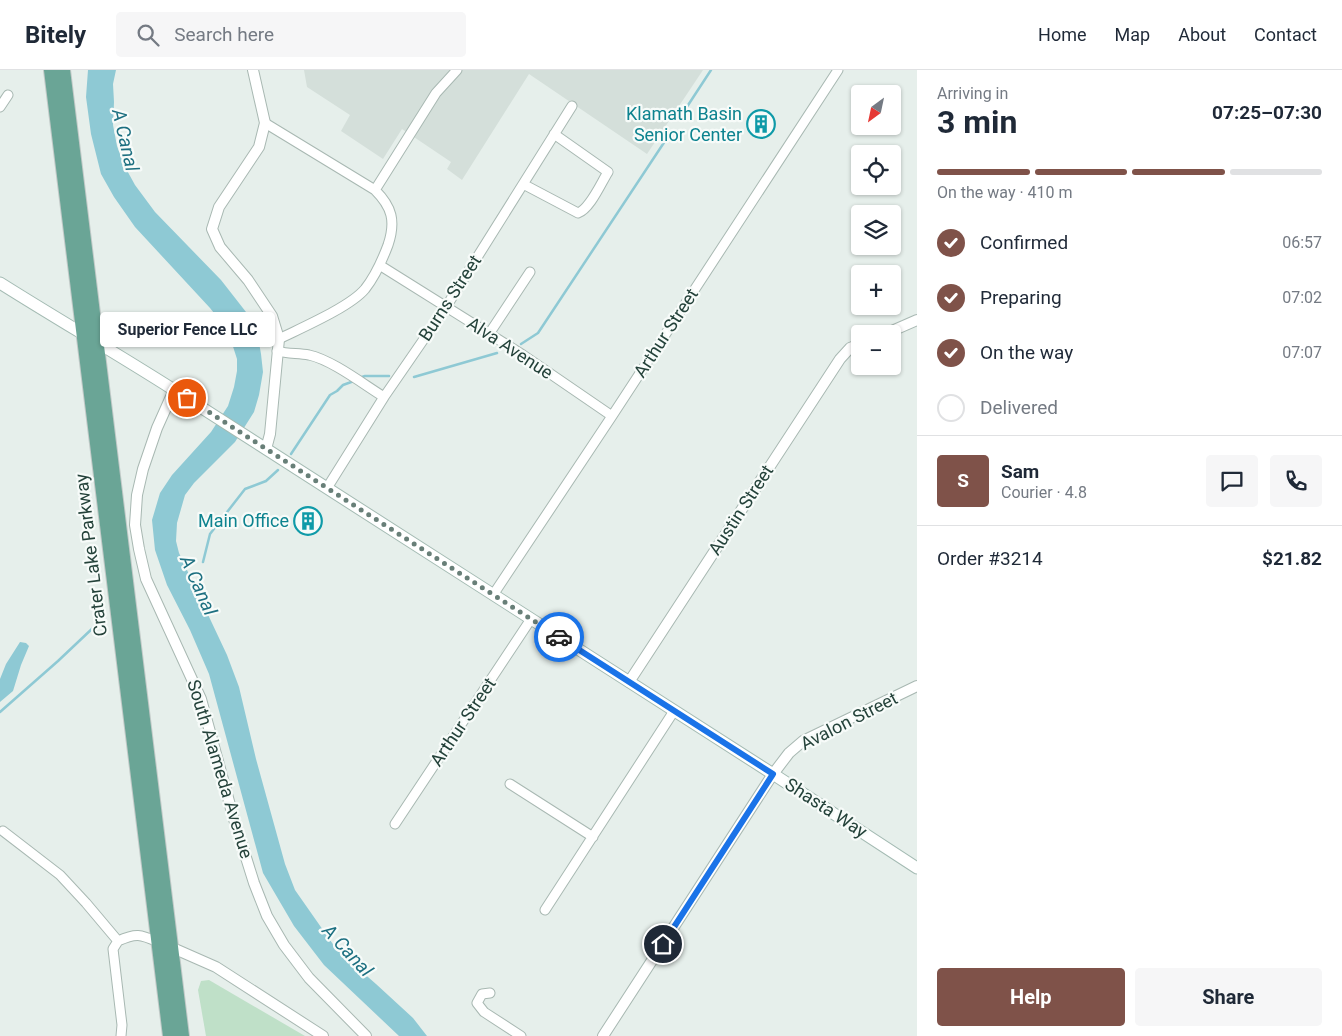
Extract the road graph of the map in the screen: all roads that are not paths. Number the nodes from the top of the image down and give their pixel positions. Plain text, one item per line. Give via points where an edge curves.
1 (51, 70) edge
2 (63, 70) edge
3 (253, 70) edge
4 (457, 70) edge
5 (838, 70) edge
6 (8, 95) dead end
7 (572, 106) dead end
8 (0, 107) edge
9 (265, 123) junction
10 (554, 134) junction
11 (523, 184) junction
12 (374, 190) junction
13 (381, 266) junction
14 (530, 272) dead end
15 (0, 283) edge
16 (446, 307) junction
17 (917, 320) edge
18 (901, 327) edge
19 (489, 334) junction
20 (84, 335) junction
21 (279, 339) junction
22 (96, 342) junction
23 (851, 348) edge
24 (277, 351) junction
25 (174, 390) junction
26 (384, 397) junction
27 (612, 416) junction
28 (266, 449) junction
29 (326, 488) junction
30 (493, 595) junction
31 (531, 619) junction
32 (629, 682) junction
33 (917, 686) edge
34 (674, 711) junction
35 (773, 774) junction
36 (510, 784) dead end
37 (395, 824) dead end
38 (3, 831) dead end
39 (593, 837) junction
40 (917, 868) edge
41 (545, 910) dead end
42 (118, 941) junction
43 (158, 942) junction
44 (171, 947) junction
45 (490, 993) dead end
46 (120, 1036) edge
47 (170, 1036) edge
48 (182, 1036) edge
49 (324, 1036) edge
50 (366, 1036) edge
51 (521, 1036) edge
52 (603, 1036) edge

1 - 20 main road, Crater Lake Parkway
2 - 22 main road, Crater Lake Parkway
3 - 9 street
4 - 12 street via 436,93
5 - 27 street, Arthur Street
6 - 8 street
7 - 10 street, Burns Street
9 - 12 street
9 - 21 street via 259,147 220,207 212,229 220,247 272,316
10 - 11 street, Burns Street
10 - 11 street via 608,172 588,205 578,213
11 - 16 street, Burns Street
12 - 13 street via 392,213 390,238
13 - 16 street, Alva Avenue
13 - 21 street via 364,291
14 - 19 street
15 - 20 main road, Shasta Way
16 - 19 street, Alva Avenue
16 - 26 street, Burns Street
17 - 18 street
19 - 27 street, Alva Avenue
20 - 22 main road, Shasta Way
20 - 43 main road, Crater Lake Parkway
21 - 24 street
22 - 25 main road, Shasta Way
22 - 44 main road, Crater Lake Parkway
23 - 32 street, Austin Street via 840,359
24 - 26 street via 325,361
24 - 28 street
25 - 28 main road, Shasta Way
25 - 50 street, South Alameda Avenue via 157,428 137,495 135,525 146,579 201,699 233,816 267,916 309,978
26 - 29 street, Burns Street
27 - 30 street, Arthur Street
28 - 29 main road, Shasta Way
29 - 30 main road, Shasta Way
30 - 31 main road, Shasta Way
31 - 32 main road, Shasta Way
31 - 37 street, Arthur Street
32 - 34 main road, Shasta Way
33 - 35 street, Avalon Street via 803,741 789,752
34 - 35 main road, Shasta Way
34 - 39 street
35 - 40 main road, Shasta Way
35 - 52 street, Avalon Street
36 - 39 street
38 - 42 street via 60,875
39 - 41 street
42 - 43 street via 130,935 142,935
42 - 46 street via 113,949 122,1024
43 - 44 street
43 - 47 main road, Crater Lake Parkway
44 - 48 main road, Crater Lake Parkway
44 - 49 street via 216,967
45 - 51 street via 482,994 477,1003 484,1012

